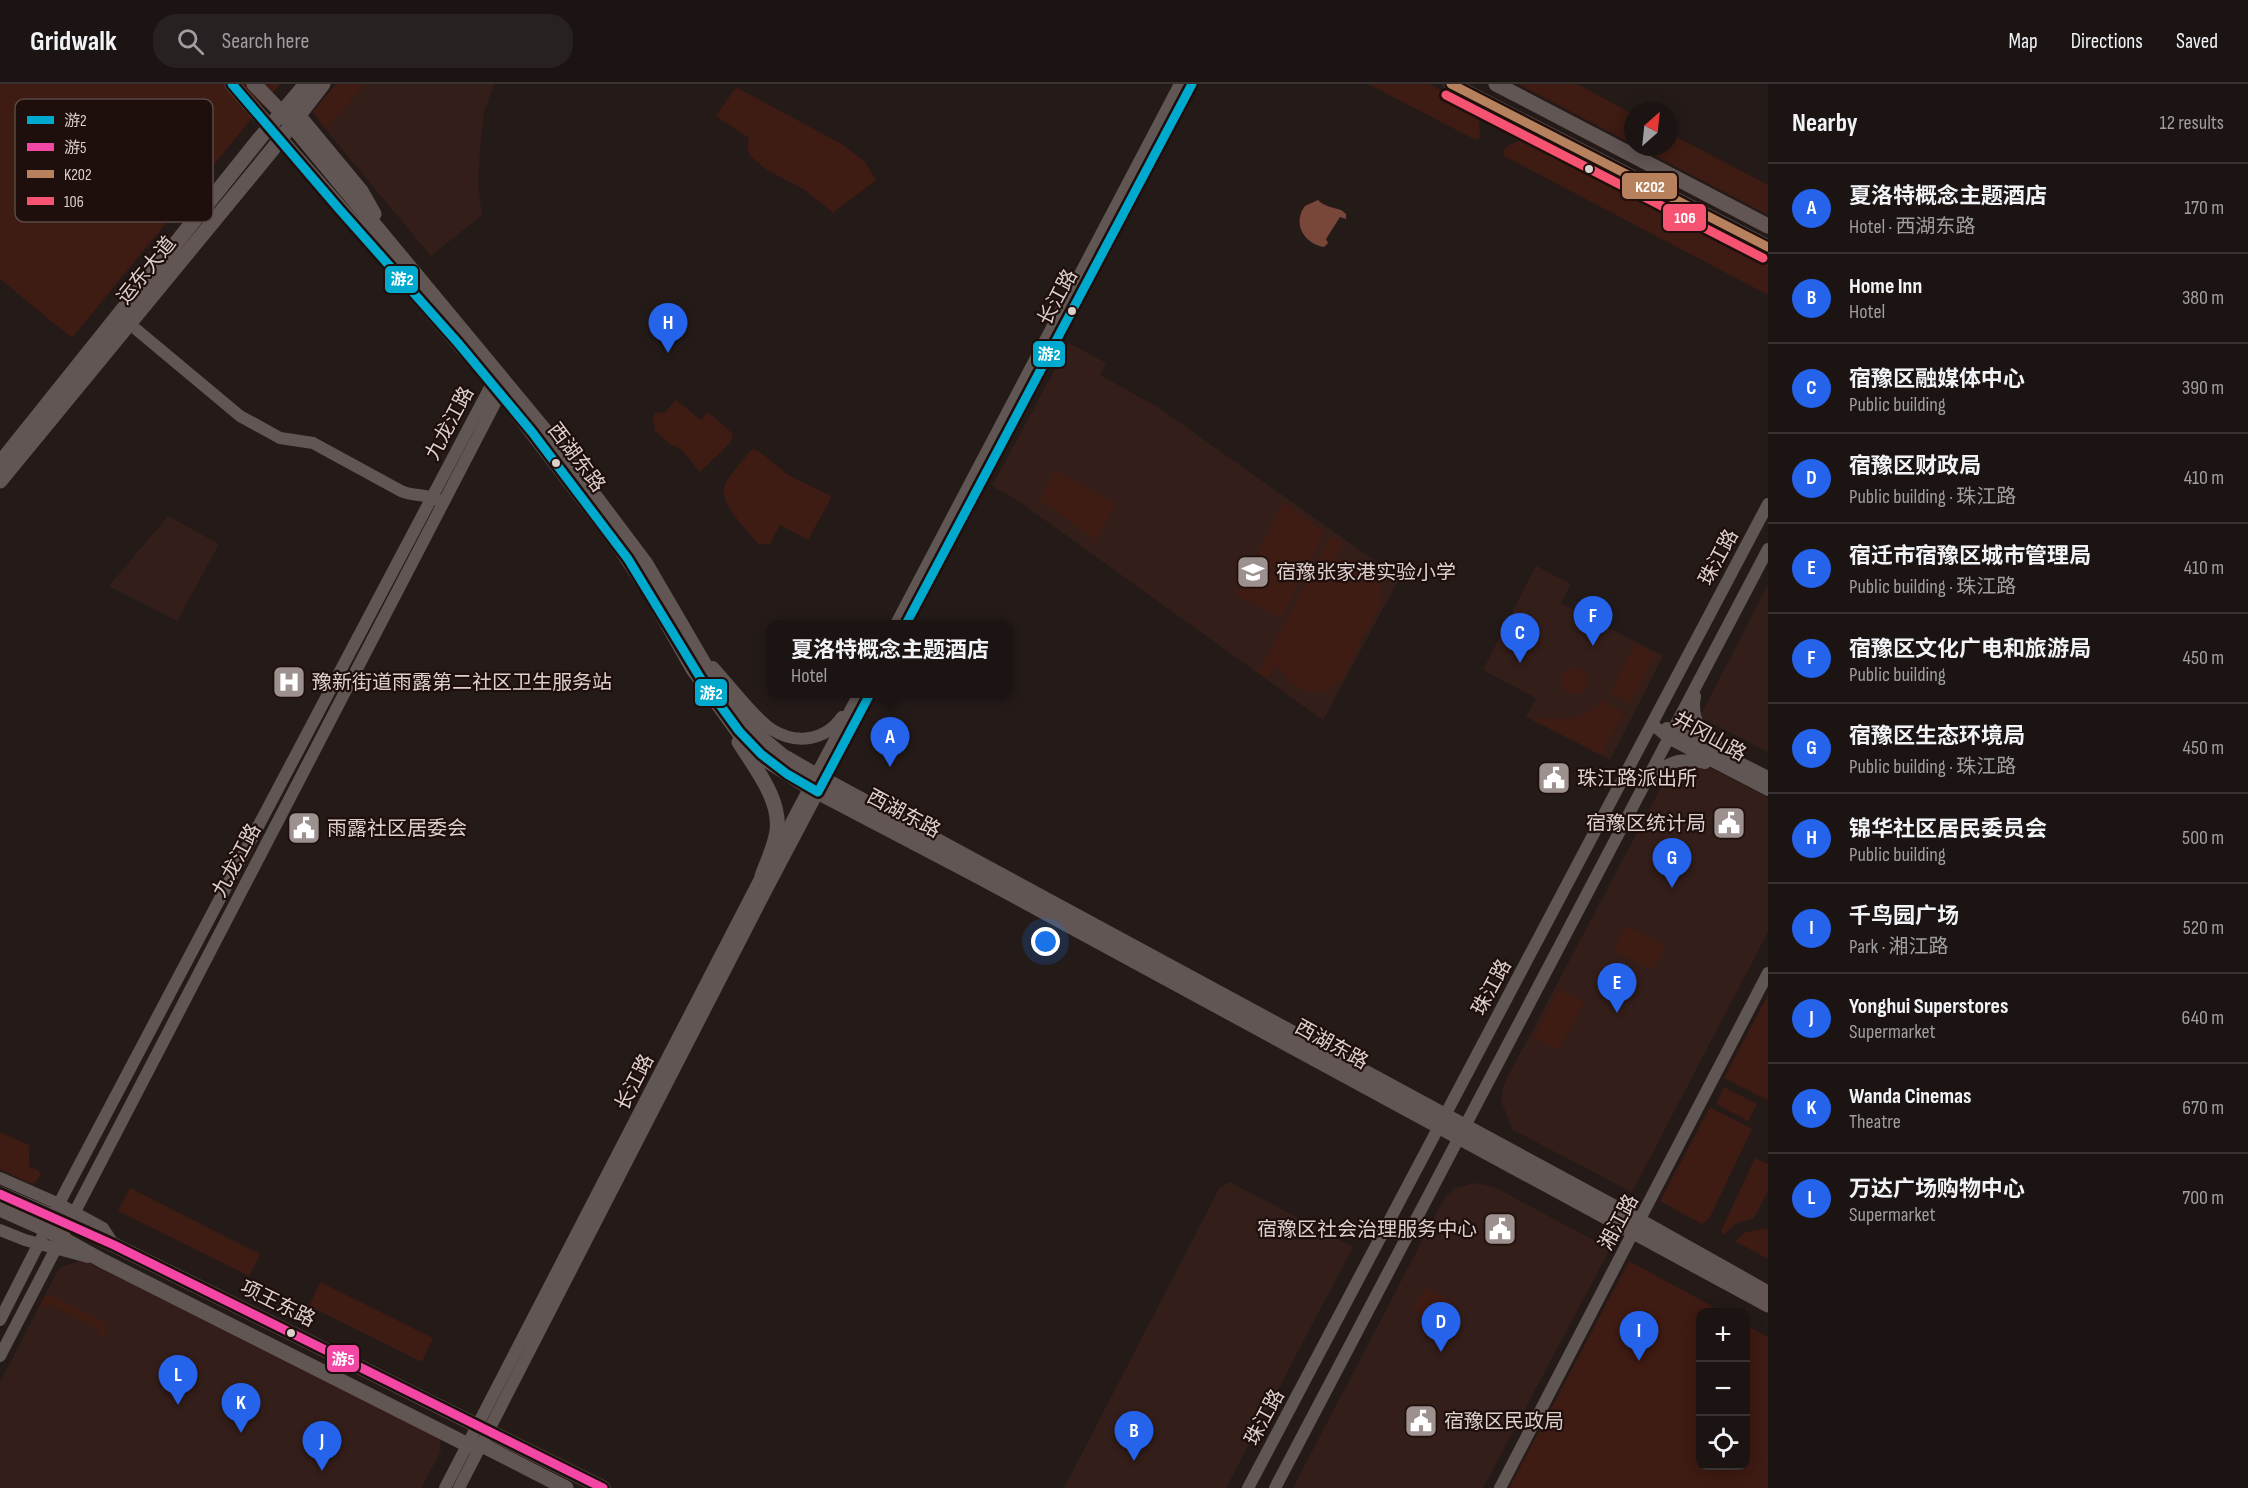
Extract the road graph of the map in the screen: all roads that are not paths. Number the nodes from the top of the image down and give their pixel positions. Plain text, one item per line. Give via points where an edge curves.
1 (232, 84) edge
2 (254, 84) edge
3 (306, 84) edge
4 (323, 84) edge
5 (1180, 84) edge
6 (1192, 84) edge
7 (1451, 84) edge
8 (1496, 84) edge
9 (290, 117) junction
10 (269, 127) junction
11 (280, 140) junction
12 (213, 197) edge
13 (193, 222) edge
14 (213, 222) edge
15 (213, 222) edge
16 (1768, 226) edge
17 (1768, 247) edge
18 (137, 330) dead end
19 (499, 382) junction
20 (0, 463) edge
21 (0, 481) edge
22 (438, 500) junction
23 (1768, 504) edge
24 (1768, 549) edge
25 (898, 620) edge
26 (908, 620) edge
27 (691, 641) junction
28 (693, 669) junction
29 (1696, 687) junction
30 (855, 698) edge
31 (856, 698) edge
32 (867, 698) edge
33 (1652, 724) junction
34 (1672, 734) junction
35 (1760, 777) edge
36 (817, 784) junction
37 (1768, 790) edge
38 (1642, 792) junction
39 (762, 876) junction
40 (1768, 973) edge
41 (1443, 1122) junction
42 (1462, 1132) junction
43 (0, 1178) edge
44 (0, 1194) edge
45 (0, 1209) edge
46 (27, 1213) junction
47 (53, 1217) junction
48 (1637, 1226) junction
49 (0, 1230) edge
50 (65, 1230) junction
51 (40, 1244) junction
52 (1768, 1293) edge
53 (1768, 1305) edge
54 (0, 1320) edge
55 (0, 1356) edge
56 (479, 1437) junction
57 (445, 1488) edge
58 (459, 1488) edge
59 (566, 1488) edge
60 (603, 1488) edge
61 (1248, 1488) edge
62 (1275, 1488) edge
63 (1500, 1488) edge

1 - 10 main road, 西湖东路
2 - 9 main road, 西湖东路
3 - 9 main road, 运东大道
4 - 9 main road, 运东大道
5 - 25 street, 长江路
6 - 26 street, 长江路
7 - 17 main road
8 - 16 main road
9 - 10 main road, 运东大道
9 - 11 main road, 运东大道
9 - 19 main road, 西湖东路
10 - 11 main road, 西湖东路
10 - 12 main road, 运东大道
11 - 15 main road, 运东大道
11 - 19 main road, 西湖东路
13 - 20 main road, 运东大道
14 - 21 main road, 运东大道
18 - 22 street via 218,400 261,428 280,438 313,443 408,494 424,494
19 - 22 street, 九龙江路
19 - 27 main road, 西湖东路 via 552,439 629,541
19 - 28 main road, 西湖东路 via 619,546
22 - 47 street, 九龙江路
22 - 50 street, 九龙江路
23 - 33 street, 珠江路
24 - 29 street, 珠江路
27 - 30 street via 765,724 789,737 814,738 830,730
27 - 36 main road, 西湖东路 via 755,733
28 - 36 main road, 西湖东路 via 753,748 769,762
28 - 39 main road via 765,784 774,806 777,833
29 - 34 street, 珠江路
29 - 35 street via 1694,711 1708,739
31 - 36 street, 长江路
32 - 36 street, 长江路
33 - 34 street, 井冈山路
33 - 41 street, 珠江路
34 - 35 street, 井冈山路
34 - 38 street, 珠江路
35 - 37 street, 井冈山路
35 - 38 street via 1685,759 1660,770
36 - 39 street, 长江路
36 - 41 main road, 西湖东路
36 - 56 street, 长江路
38 - 42 street, 珠江路
39 - 56 street, 长江路
40 - 48 street, 湘江路
41 - 42 main road, 西湖东路
41 - 61 street, 珠江路
42 - 48 main road, 西湖东路
42 - 62 street, 珠江路
43 - 47 street
44 - 46 main road
45 - 46 main road
46 - 47 main road, 项王东路
47 - 50 main road, 项王东路
47 - 51 street, 九龙江路
48 - 52 main road, 西湖东路
48 - 53 main road, 西湖东路
48 - 63 street, 湘江路
49 - 51 street
50 - 51 street
50 - 55 street, 九龙江路
50 - 56 main road, 项王东路 via 114,1245
50 - 56 main road, 项王东路 via 103,1261
51 - 54 street, 九龙江路
56 - 57 street, 长江路
56 - 58 street, 长江路
56 - 59 main road, 项王东路
56 - 60 main road, 项王东路

